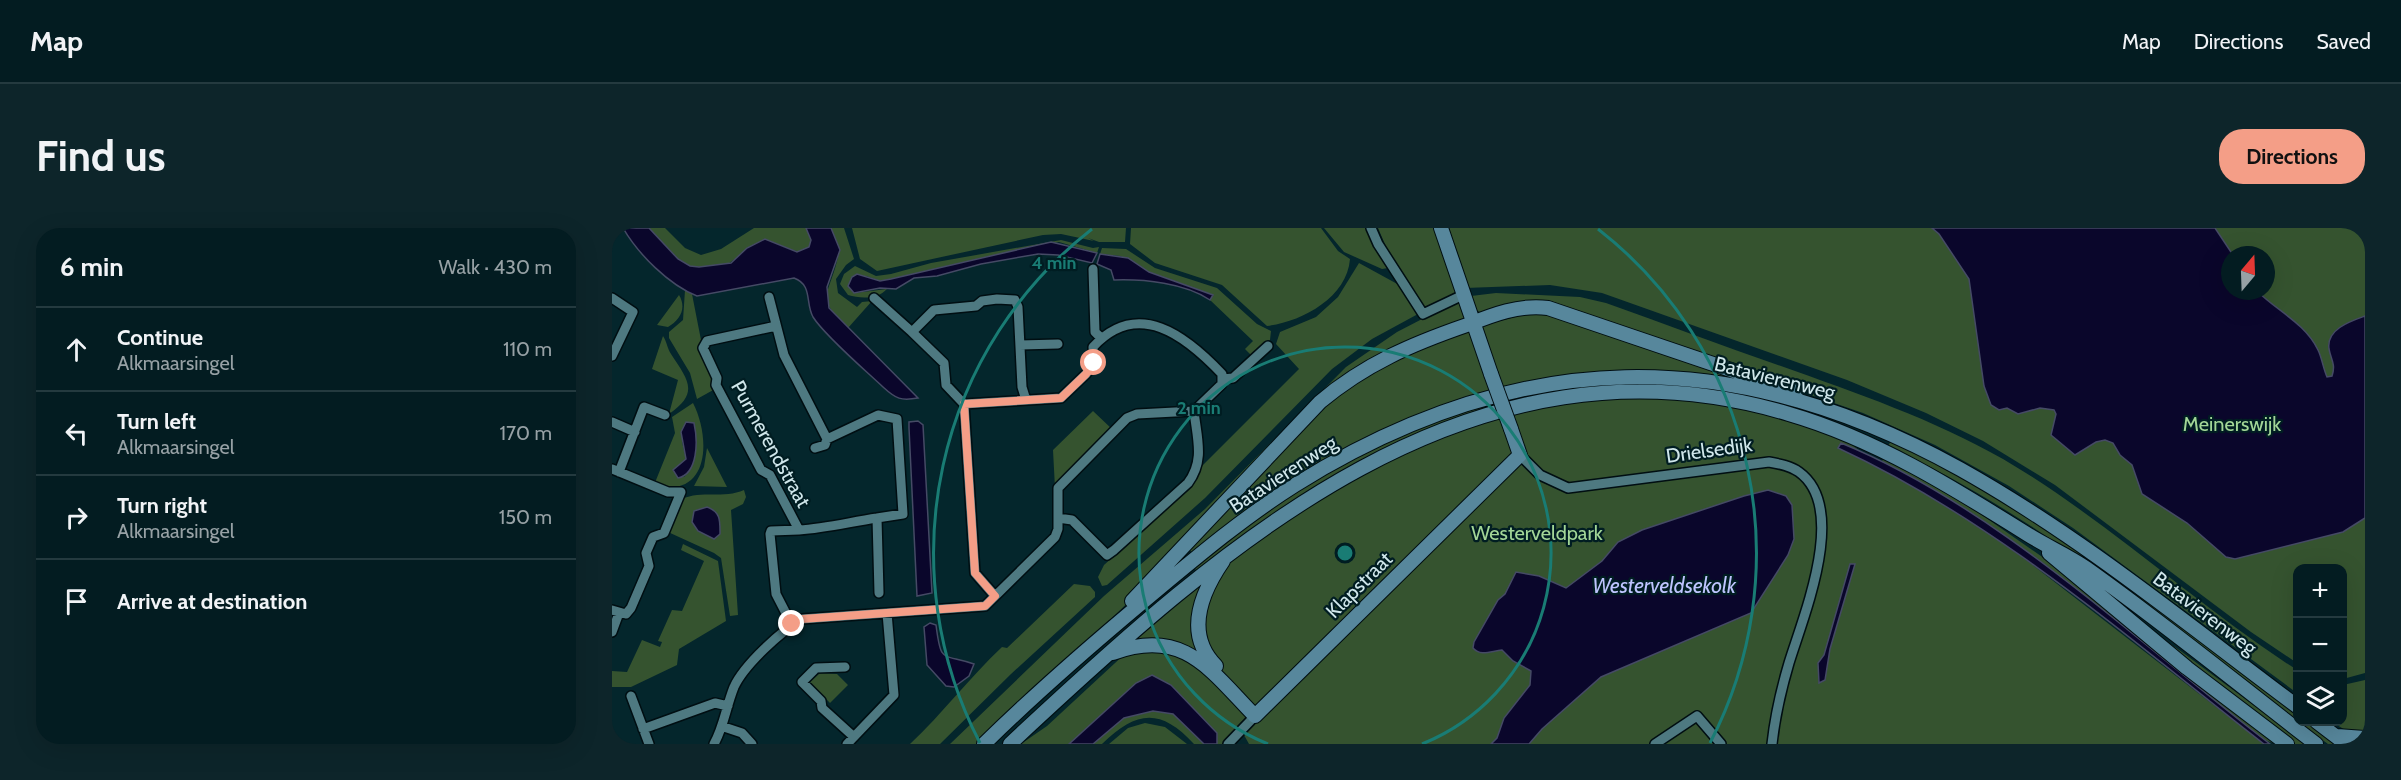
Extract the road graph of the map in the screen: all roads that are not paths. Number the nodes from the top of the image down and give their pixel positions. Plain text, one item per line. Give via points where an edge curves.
1 (1371, 228) edge
2 (1441, 228) edge
3 (1093, 269) dead end
4 (1463, 295) junction
5 (769, 297) dead end
6 (612, 298) edge
7 (874, 298) dead end
8 (1474, 322) junction
9 (776, 326) junction
10 (912, 332) junction
11 (1101, 338) junction
12 (1058, 344) dead end
13 (1020, 345) junction
14 (1268, 346) dead end
15 (612, 356) edge
16 (1223, 379) junction
17 (1026, 400) junction
18 (964, 404) junction
19 (1194, 411) junction
20 (1832, 412) junction
21 (665, 415) dead end
22 (612, 422) edge
23 (635, 432) junction
24 (827, 439) junction
25 (815, 448) dead end
26 (1520, 455) junction
27 (615, 470) edge
28 (877, 518) junction
29 (1058, 518) junction
30 (799, 530) junction
31 (2030, 536) junction
32 (1230, 552) junction
33 (879, 593) dead end
34 (995, 596) junction
35 (616, 612) edge
36 (887, 613) junction
37 (792, 624) junction
38 (1115, 626) junction
39 (612, 632) edge
40 (1105, 656) junction
41 (845, 667) dead end
42 (631, 696) dead end
43 (2293, 703) edge
44 (728, 706) junction
45 (1258, 713) junction
46 (2323, 726) edge
47 (724, 727) junction
48 (643, 729) junction
49 (2335, 735) junction
50 (2365, 738) edge
51 (850, 741) edge
52 (649, 744) edge
53 (714, 744) edge
54 (752, 744) edge
55 (984, 744) edge
56 (1010, 744) edge
57 (1228, 744) edge
58 (1655, 744) edge
59 (1721, 744) edge
60 (1772, 744) edge
61 (2287, 744) edge
62 (2316, 744) edge
63 (2346, 744) edge

1 - 4 street via 1423,315
2 - 4 main road, Drielsedijk
3 - 11 street via 1095,332
4 - 8 main road, Drielsedijk
5 - 9 street
6 - 15 street via 633,312
7 - 10 street
8 - 20 main road via 1522,308 1548,308 1801,394
8 - 26 main road, Drielsedijk, bridge
8 - 38 main road via 1383,358 1320,402 1119,615
9 - 24 street via 784,355
9 - 30 street, Purmerendstraat via 707,342 703,348 717,378 716,385 760,470 770,475
10 - 13 street via 934,310 976,306 997,299 1015,300
10 - 18 street via 944,363 946,385
11 - 16 street via 1115,328 1130,325 1168,330 1198,349
11 - 17 street via 1093,347 1094,363 1061,398
12 - 13 street
13 - 17 street
14 - 16 street via 1233,378
16 - 19 street
17 - 18 street
18 - 34 street via 975,573
19 - 29 street via 1127,418 1058,488
19 - 29 street via 1197,470 1188,483 1114,550 1107,555 1072,520
20 - 38 main road, Batavierenweg via 1742,386 1662,376 1572,379 1487,396 1409,425 1293,487 1226,534
20 - 43 main road, Batavierenweg via 1930,454 2027,510 2137,586
21 - 23 street via 645,407
22 - 23 street
23 - 27 street
24 - 25 street via 825,445
24 - 28 street, Purmerendstraat via 878,415 897,418 903,514
26 - 45 main road, Klapstraat
26 - 60 street, Drielsedijk via 1540,475 1568,488 1769,462 1790,467 1807,480 1818,500 1822,535 1808,600 1782,687
27 - 35 street via 668,492 681,492 663,533 653,537 646,553 649,566 631,608 626,614
28 - 30 street, Purmerendstraat
28 - 33 street
29 - 34 street via 1055,537
30 - 37 street, Purmerendstraat via 770,534 776,594
31 - 32 main road, Batavierenweg via 1921,471 1845,434 1790,414 1693,394 1616,392 1513,406 1414,441 1335,482
31 - 61 main road, Batavierenweg via 2187,668
31 - 62 main road, Batavierenweg via 2082,566
32 - 40 main road, Batavierenweg
32 - 45 main road via 1202,597 1198,629 1209,659
34 - 36 street via 985,606
35 - 39 street
36 - 37 street via 802,619
36 - 51 street via 894,695
37 - 44 street via 745,669
38 - 55 main road, Batavierenweg
40 - 45 main road via 1139,645 1181,649 1208,667
40 - 56 main road, Batavierenweg
41 - 51 street via 816,668 802,681
42 - 48 street
44 - 47 street
44 - 48 street via 715,703
45 - 57 street, Klapstraat
46 - 49 main road
47 - 53 street
47 - 54 street via 742,733
48 - 52 street
49 - 50 main road
49 - 63 main road
58 - 59 street via 1697,716

